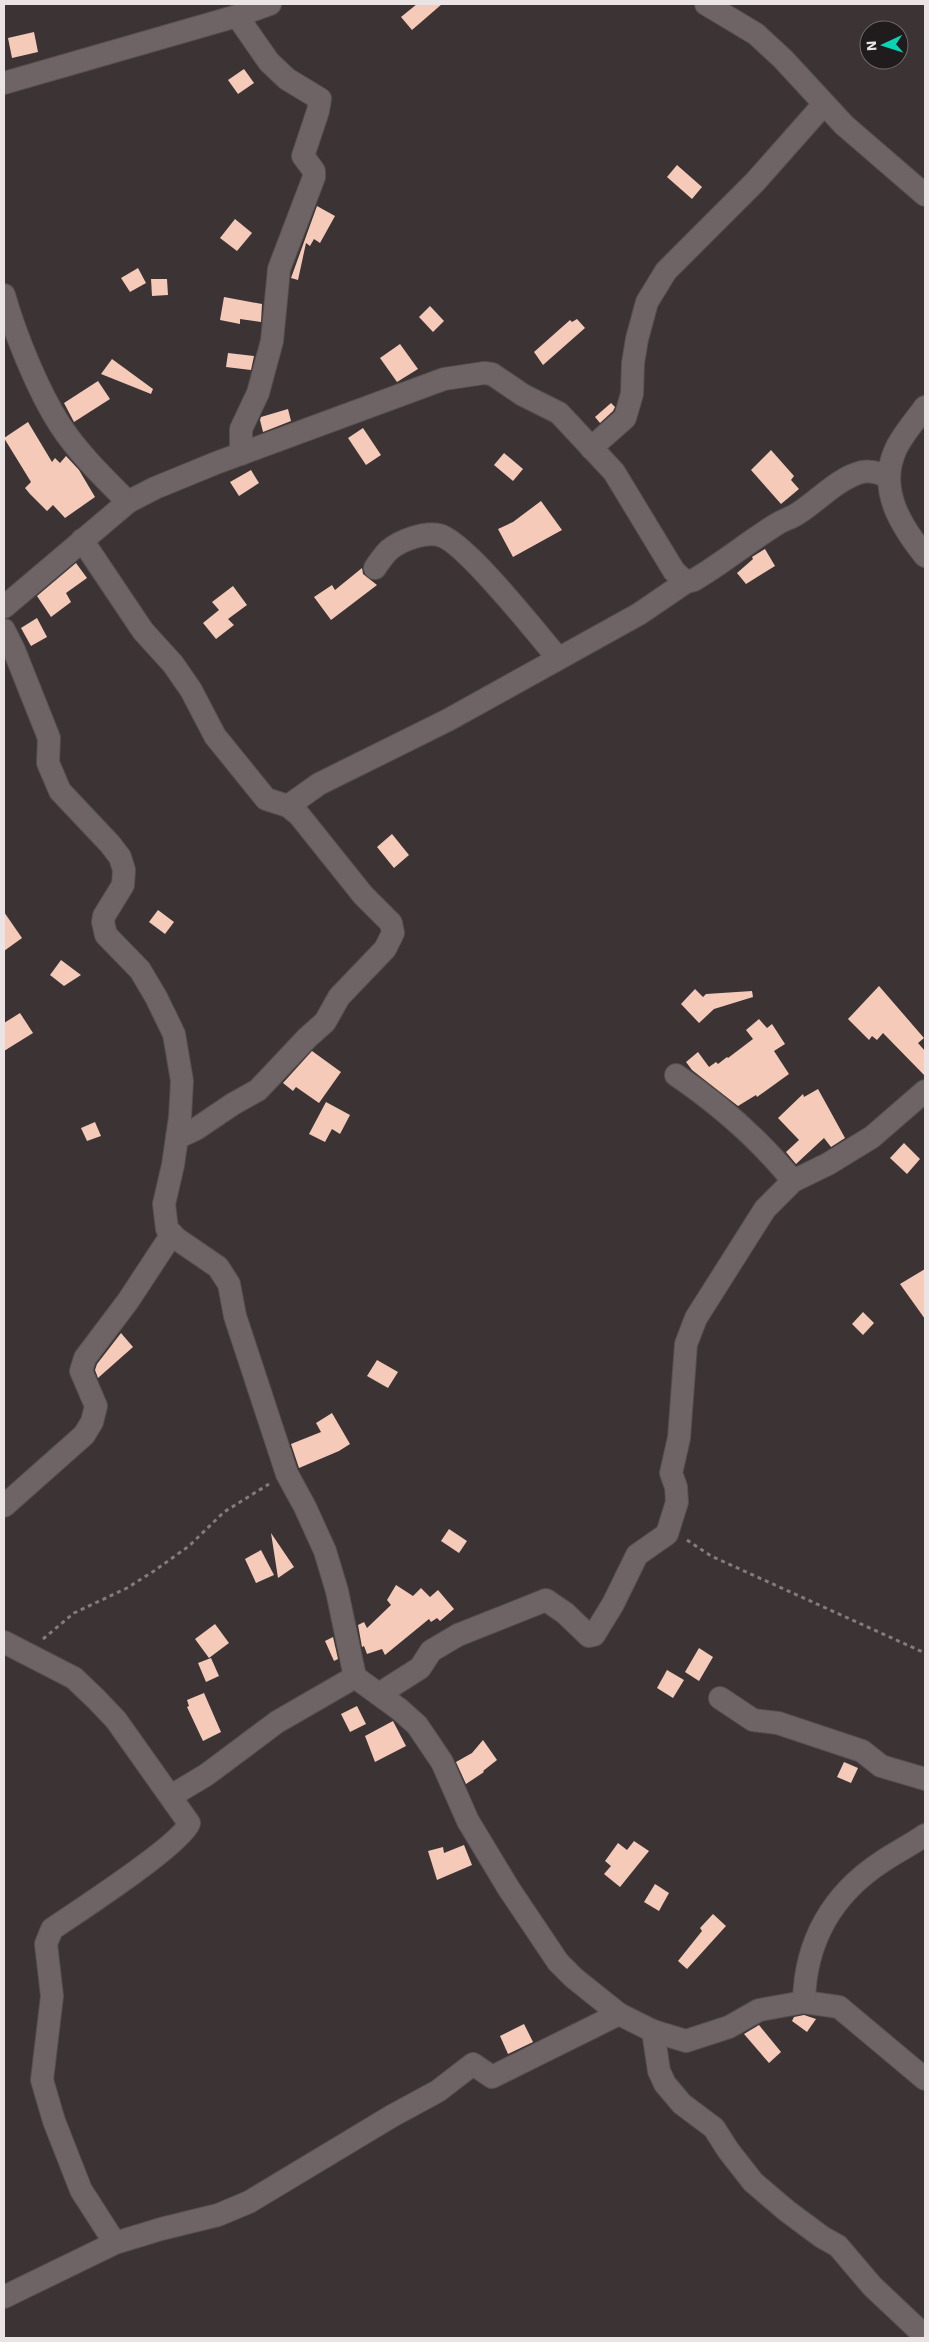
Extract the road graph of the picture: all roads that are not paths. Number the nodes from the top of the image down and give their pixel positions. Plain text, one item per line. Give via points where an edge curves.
1 (270, 4) edge
2 (742, 4) edge
3 (711, 6) edge
4 (237, 16) junction
5 (4, 83) edge
6 (824, 104) junction
7 (924, 193) edge
8 (4, 295) edge
9 (6, 320) edge
10 (925, 407) edge
11 (591, 448) junction
12 (241, 454) junction
13 (888, 477) junction
14 (128, 502) junction
15 (82, 540) junction
16 (925, 556) edge
17 (375, 568) dead end
18 (686, 582) junction
19 (4, 607) edge
20 (4, 630) edge
21 (558, 658) junction
22 (288, 806) junction
23 (676, 1075) dead end
24 (925, 1090) edge
25 (177, 1138) junction
26 (793, 1181) junction
27 (172, 1234) junction
28 (4, 1506) edge
29 (4, 1642) edge
30 (355, 1677) junction
31 (379, 1694) junction
32 (720, 1698) dead end
33 (925, 1779) edge
34 (171, 1796) junction
35 (925, 1835) edge
36 (804, 2002) junction
37 (619, 2014) junction
38 (653, 2031) junction
39 (925, 2079) edge
40 (115, 2243) junction
41 (4, 2297) edge
42 (925, 2336) edge

1 - 4 street
2 - 3 street
3 - 6 street via 756,34
4 - 5 street
4 - 12 street via 269,62 287,79 320,99 303,156 314,171 314,177 279,269 272,341 258,393 242,428
6 - 7 street
6 - 11 street via 755,182 666,271 647,302 625,418
8 - 9 street
9 - 14 street via 60,424 92,466
10 - 13 street via 895,449
11 - 12 street via 559,413 523,396 492,374 484,373 444,379
11 - 18 street via 614,472 674,571
12 - 14 street
13 - 16 street via 895,509
13 - 18 street via 879,472 862,472 837,485 727,560
14 - 15 street
15 - 19 street
15 - 22 street via 143,631 186,683 215,736 266,799
17 - 21 street via 389,550 414,537 440,535 456,545 488,576
18 - 21 street via 639,614
20 - 25 street via 49,738 48,763 60,790 120,857 124,870 123,885 103,922 106,935 140,970 174,1034 182,1081
21 - 22 street via 448,720 319,784
22 - 25 street via 300,815 363,895 391,922 393,933 385,948 339,997 325,1022 258,1090
23 - 26 street via 735,1121 772,1155
24 - 26 street via 872,1137
25 - 27 street via 164,1204 167,1229
26 - 31 street via 765,1209 696,1318 686,1344 680,1438 672,1473 677,1502 667,1534 637,1555 594,1635 589,1636 546,1600 458,1635 431,1651 420,1668
27 - 28 street via 85,1358 81,1371 96,1406 84,1436
27 - 30 street via 218,1267 229,1284 235,1316 287,1474 325,1551
29 - 34 street via 74,1678 116,1720
30 - 31 street
30 - 34 street via 277,1722 206,1775
31 - 37 street via 417,1725 442,1762 468,1821 558,1962
32 - 33 street via 753,1720 778,1723 862,1751 881,1766
34 - 40 street via 189,1823 187,1830 144,1865 52,1930 46,1944 52,1996 42,2080 54,2121 82,2190
35 - 36 street via 882,1862 842,1895 821,1928 810,1954
36 - 38 street via 759,2010 729,2028 686,2041
36 - 39 street via 839,2007
37 - 38 street
37 - 40 street via 492,2077 473,2064 438,2091 249,2202 218,2216
38 - 42 street via 659,2071 665,2084 682,2104 714,2128 753,2182 787,2211 838,2246 872,2286
40 - 41 street

